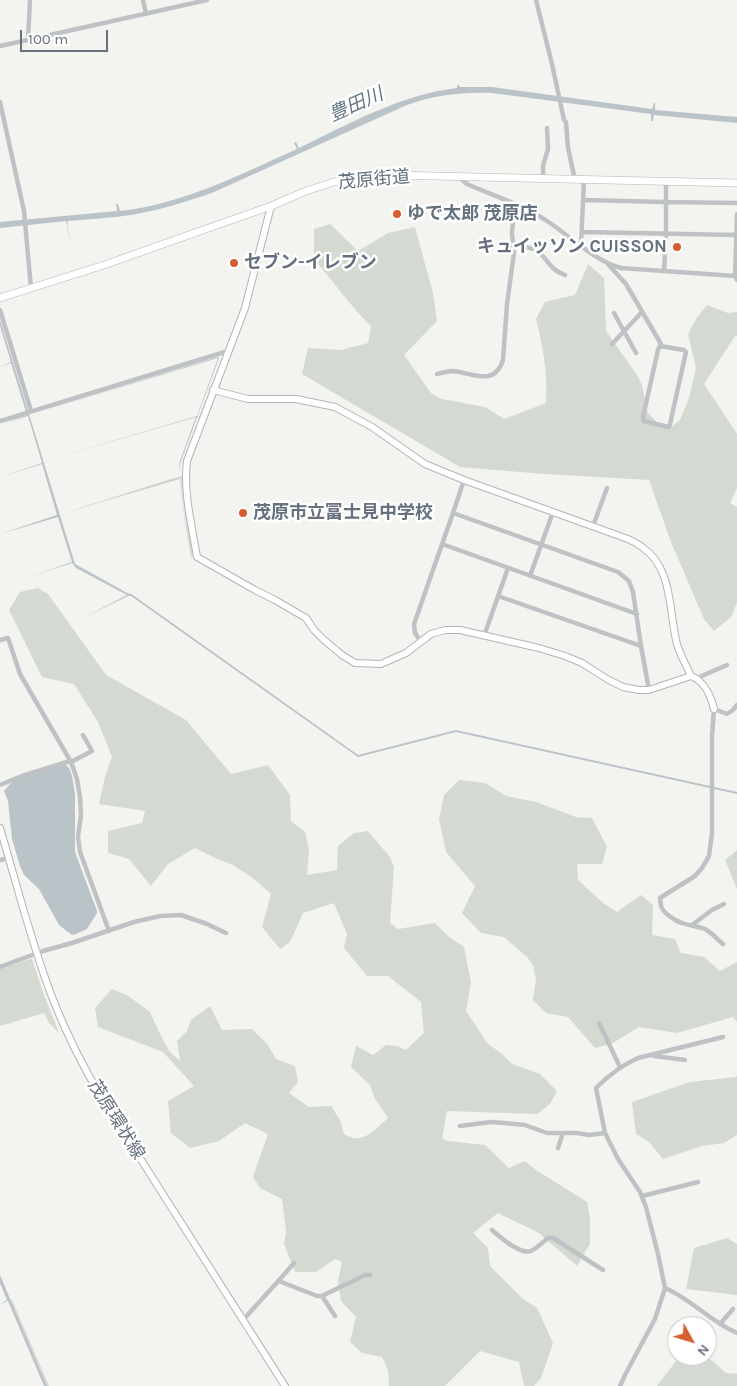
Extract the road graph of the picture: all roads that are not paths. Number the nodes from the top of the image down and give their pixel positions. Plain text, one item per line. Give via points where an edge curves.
1 (30, 0) edge
2 (143, 0) edge
3 (207, 0) edge
4 (536, 0) edge
5 (146, 14) junction
6 (28, 40) junction
7 (0, 46) edge
8 (0, 102) edge
9 (547, 128) dead end
10 (459, 177) junction
11 (543, 179) junction
12 (576, 180) junction
13 (584, 180) junction
14 (666, 182) junction
15 (737, 183) edge
16 (583, 200) junction
17 (666, 202) junction
18 (737, 203) edge
19 (271, 206) junction
20 (520, 207) junction
21 (737, 214) edge
22 (583, 232) junction
23 (666, 234) junction
24 (736, 235) edge
25 (581, 245) junction
26 (513, 246) junction
27 (608, 263) junction
28 (664, 271) junction
29 (565, 275) dead end
30 (736, 277) edge
31 (31, 288) junction
32 (0, 298) edge
33 (0, 310) edge
34 (642, 312) junction
35 (614, 313) dead end
36 (624, 332) junction
37 (612, 344) dead end
38 (660, 346) junction
39 (228, 351) junction
40 (636, 353) dead end
41 (436, 374) dead end
42 (213, 390) junction
43 (31, 411) junction
44 (0, 421) edge
45 (464, 480) junction
46 (607, 488) dead end
47 (553, 512) junction
48 (454, 513) junction
49 (593, 526) junction
50 (442, 544) junction
51 (542, 545) junction
52 (508, 568) junction
53 (530, 576) junction
54 (498, 596) junction
55 (637, 614) junction
56 (484, 636) junction
57 (0, 640) edge
58 (421, 642) junction
59 (641, 646) junction
60 (727, 665) dead end
61 (694, 677) junction
62 (650, 690) junction
63 (737, 705) edge
64 (714, 709) junction
65 (83, 735) dead end
66 (71, 761) junction
67 (0, 786) edge
68 (0, 828) edge
69 (9, 858) junction
70 (0, 860) edge
71 (724, 904) dead end
72 (692, 925) junction
73 (109, 931) junction
74 (226, 933) dead end
75 (723, 944) dead end
76 (38, 953) junction
77 (0, 967) edge
78 (599, 1023) dead end
79 (723, 1037) dead end
80 (650, 1056) junction
81 (685, 1060) dead end
82 (620, 1067) junction
83 (460, 1126) dead end
84 (563, 1133) junction
85 (605, 1133) junction
86 (558, 1148) dead end
87 (698, 1182) dead end
88 (642, 1196) junction
89 (492, 1230) dead end
90 (294, 1263) dead end
91 (604, 1270) dead end
92 (370, 1275) dead end
93 (279, 1281) junction
94 (665, 1288) junction
95 (322, 1296) junction
96 (733, 1310) dead end
97 (335, 1316) dead end
98 (243, 1320) junction
99 (720, 1324) junction
100 (737, 1333) edge
101 (285, 1386) edge
102 (620, 1386) edge

1 - 6 street
2 - 5 street
3 - 5 street
4 - 12 street via 566,122
5 - 6 street
6 - 7 street
8 - 31 street via 24,211
9 - 11 street via 548,149
10 - 11 main road, 茂原街道
10 - 19 main road, 茂原街道 via 364,177 324,185
10 - 20 street
11 - 12 main road, 茂原街道
12 - 13 main road, 茂原街道
13 - 14 main road, 茂原街道
13 - 16 street
14 - 15 main road, 茂原街道
14 - 17 street
16 - 17 street
16 - 22 street
17 - 18 street
17 - 23 street
19 - 31 main road, 茂原街道
19 - 39 street via 250,290
20 - 25 street
20 - 26 street via 514,221
21 - 24 street
22 - 23 street
22 - 25 street
23 - 24 street
23 - 28 street
24 - 30 street
25 - 27 street
26 - 29 street via 538,251 551,267
26 - 41 street via 501,366 486,377 451,371
27 - 28 street via 621,268
27 - 34 street via 626,284
28 - 30 street
31 - 32 main road, 茂原街道
33 - 43 street
34 - 36 street
34 - 38 street
35 - 36 street
36 - 37 street
36 - 40 street
38 - 38 street via 643,416 644,421 669,427 686,352
39 - 42 street
39 - 43 street
42 - 45 street via 248,399 296,399 335,407 372,427 425,464
42 - 58 street via 187,461 190,517 198,557 306,618 324,640 355,663 381,664
43 - 44 street
45 - 47 street
45 - 48 street
46 - 49 street
47 - 49 street
47 - 51 street
48 - 50 street
48 - 51 street
49 - 61 street via 643,547 661,569 676,642
50 - 52 street
50 - 58 street via 414,624
51 - 53 street
51 - 55 street via 618,572 629,581 634,592
52 - 53 street
52 - 54 street
53 - 55 street
54 - 56 street
54 - 59 street
55 - 59 street
56 - 58 street via 445,630
56 - 62 street via 565,656 624,687
57 - 66 street via 8,638 20,674
59 - 62 street
60 - 61 street
61 - 62 street
61 - 64 street via 712,698
63 - 64 street via 727,714
64 - 72 street via 709,856 695,876 660,898 663,910 680,922
65 - 66 street via 92,751
66 - 67 street
66 - 73 street via 80,797 80,852
68 - 69 street, 茂原環状線
69 - 70 street
69 - 76 street, 茂原環状線
71 - 72 street
72 - 75 street via 706,930
73 - 74 street via 160,916 181,915
73 - 76 street
76 - 77 street
76 - 98 street, 茂原環状線 via 67,1032 93,1084
78 - 82 street
79 - 80 street
80 - 81 street
80 - 82 street
82 - 85 street via 596,1088
83 - 84 street via 504,1123 525,1125 547,1133
84 - 85 street
84 - 86 street
85 - 88 street
87 - 88 street
88 - 94 street
89 - 91 street via 513,1246 526,1251 553,1238
90 - 93 street
92 - 95 street
93 - 95 street
93 - 98 street
94 - 99 street
94 - 102 street via 655,1319
95 - 97 street
96 - 99 street
98 - 101 street, 茂原環状線
99 - 100 street

